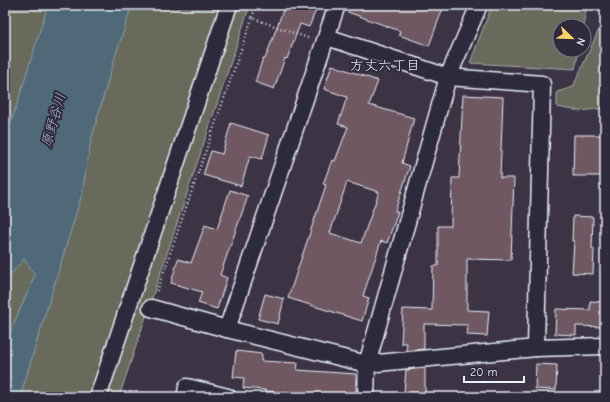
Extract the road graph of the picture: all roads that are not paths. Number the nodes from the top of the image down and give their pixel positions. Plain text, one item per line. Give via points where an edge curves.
1 (229, 5) edge
2 (338, 5) edge
3 (479, 5) edge
4 (325, 40) junction
5 (448, 78) junction
6 (151, 308) road end
7 (227, 329) junction
8 (605, 346) edge
9 (536, 348) junction
10 (367, 364) junction
11 (98, 397) edge
12 (185, 397) edge
13 (228, 397) edge
14 (366, 397) edge

1 - 11 street
2 - 4 street
3 - 5 street
4 - 5 street
4 - 7 street
5 - 9 street via 542,84
5 - 10 street
6 - 7 street
7 - 10 street
8 - 9 street
9 - 10 street
10 - 14 street
12 - 13 street via 187,387

